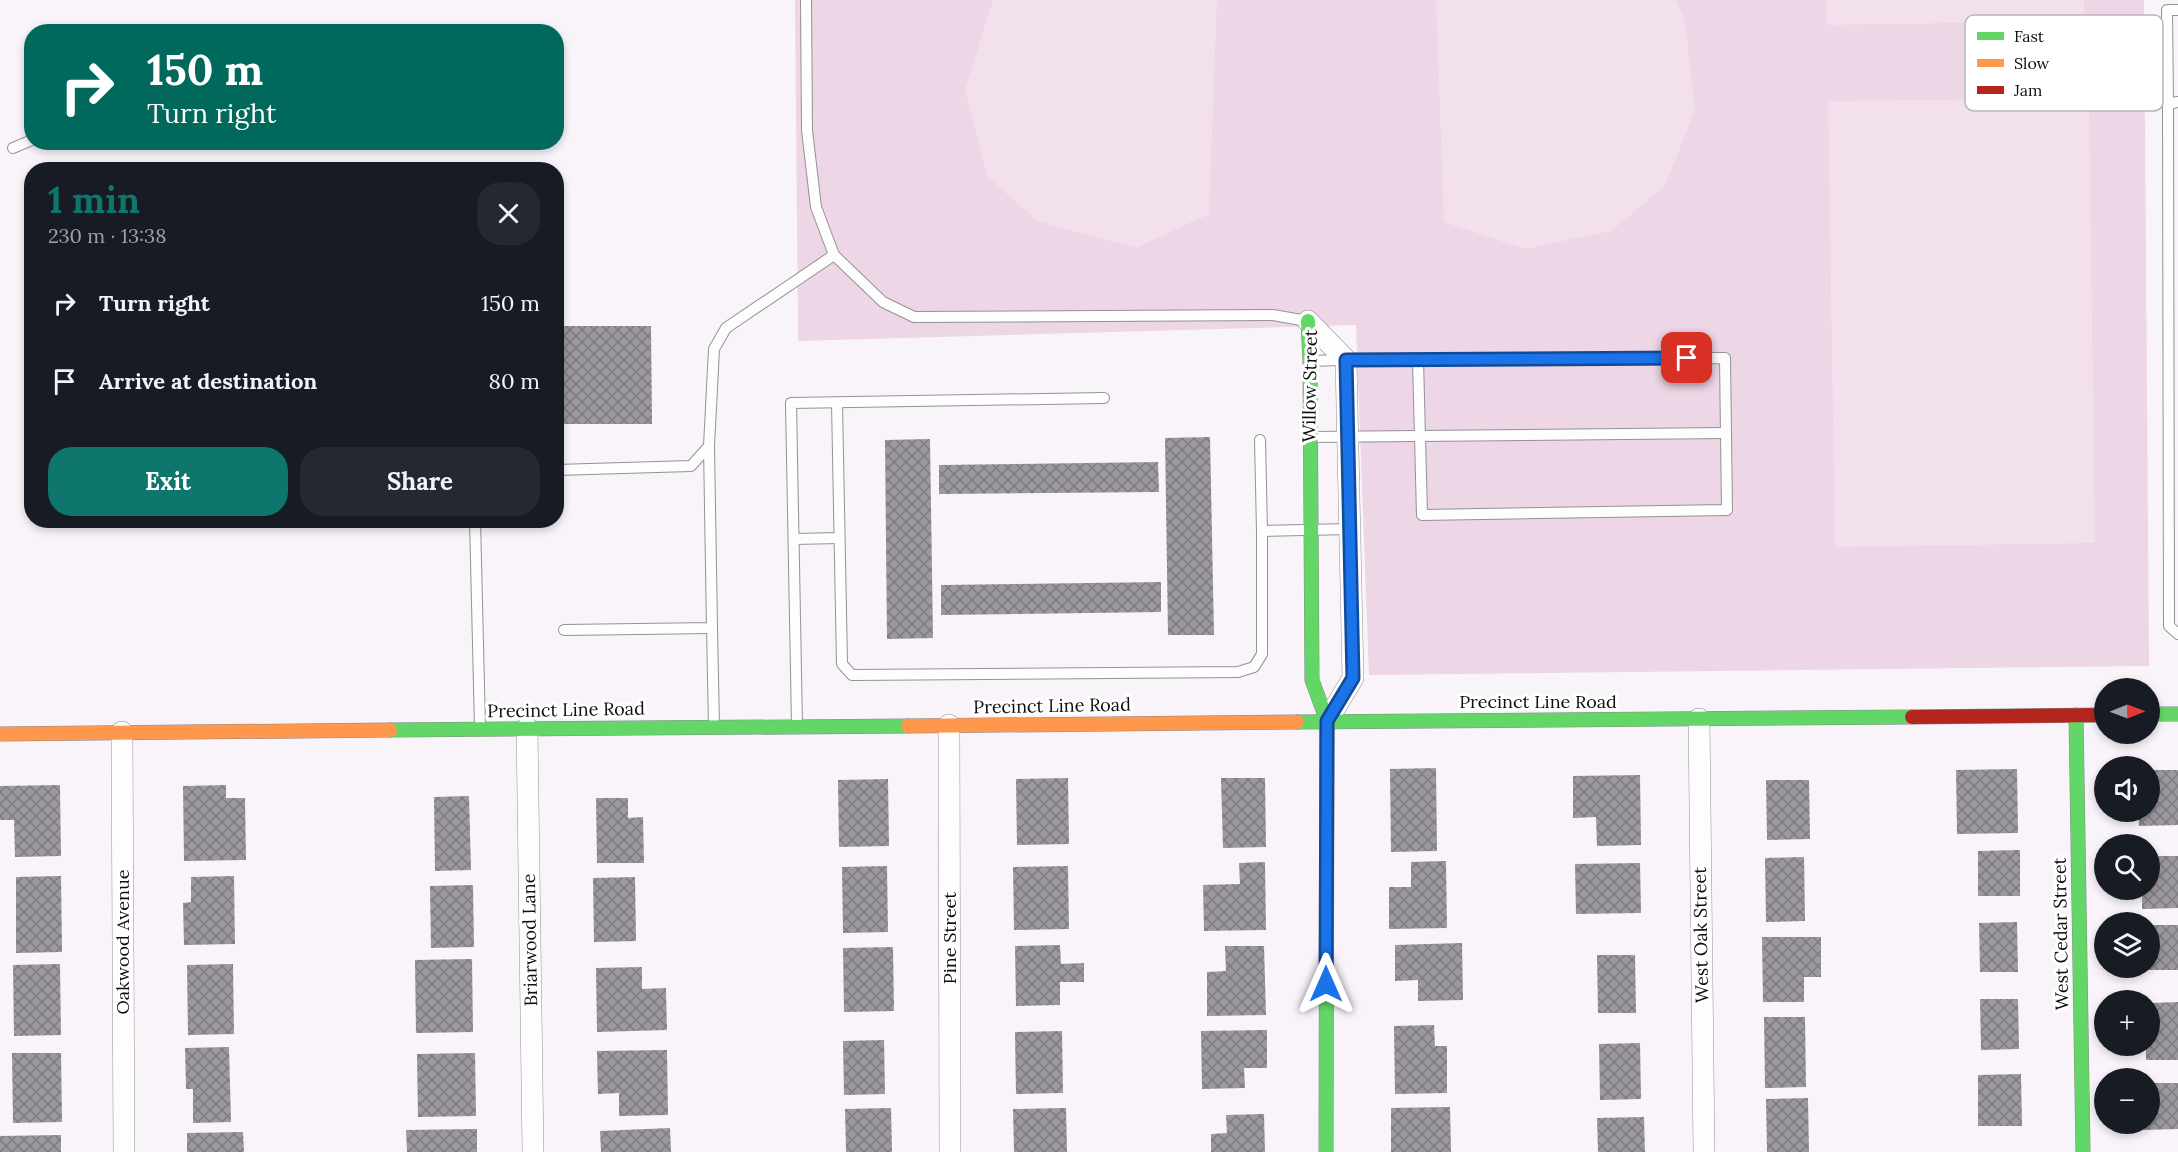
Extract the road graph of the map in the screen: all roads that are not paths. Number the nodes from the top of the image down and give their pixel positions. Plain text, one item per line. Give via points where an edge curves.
1 (806, 0) edge
2 (2171, 7) edge
3 (2173, 103) edge
4 (24, 143) edge
5 (13, 148) dead end
6 (834, 255) junction
7 (1308, 321) junction
8 (1346, 360) junction
9 (1418, 360) junction
10 (1310, 361) junction
11 (1104, 398) dead end
12 (837, 403) junction
13 (1726, 433) junction
14 (1420, 435) junction
15 (1348, 436) junction
16 (1309, 437) junction
17 (1260, 440) dead end
18 (709, 446) junction
19 (564, 470) edge
20 (475, 528) edge
21 (1350, 529) junction
22 (1311, 530) junction
23 (1262, 531) junction
24 (839, 538) junction
25 (794, 539) junction
26 (712, 628) junction
27 (564, 630) dead end
28 (2178, 634) edge
29 (2160, 714) edge
30 (2178, 714) edge
31 (2076, 715) junction
32 (2094, 715) edge
33 (1699, 719) junction
34 (1327, 721) junction
35 (949, 725) junction
36 (797, 726) junction
37 (714, 727) junction
38 (480, 729) junction
39 (527, 729) junction
40 (122, 732) junction
41 (0, 734) edge
42 (124, 1152) edge
43 (533, 1152) edge
44 (950, 1152) edge
45 (1326, 1152) edge
46 (1704, 1152) edge
47 (2083, 1152) edge

1 - 6 lane via 808,141 816,207
2 - 3 lane
3 - 28 lane via 2169,626
4 - 5 lane
6 - 7 lane via 883,303 914,316 1273,315
6 - 18 lane via 726,328 714,349
7 - 8 street, Willow Street
7 - 10 main road, Willow Street
8 - 9 lane
8 - 10 lane
8 - 15 street, Willow Street
9 - 13 lane via 1725,358
9 - 14 lane
10 - 16 main road, Willow Street
11 - 12 lane
12 - 24 lane
12 - 25 lane via 791,403
13 - 14 lane
13 - 14 lane via 1727,510 1422,515
14 - 15 lane
15 - 16 lane
15 - 21 street, Willow Street
16 - 22 main road, Willow Street
17 - 23 lane
18 - 19 lane via 691,466
18 - 26 lane
20 - 38 lane
21 - 22 lane
21 - 34 street, Willow Street via 1353,678
22 - 23 lane
22 - 34 main road, Willow Street via 1312,680
23 - 24 lane via 1262,654 1254,667 1238,672 852,675 842,664
24 - 25 lane
25 - 36 lane
26 - 27 lane
26 - 37 lane
29 - 30 main road
31 - 32 main road, Precinct Line Road
31 - 33 main road, Precinct Line Road
31 - 47 main road, West Cedar Street
33 - 34 main road, Precinct Line Road
33 - 46 street, West Oak Street
34 - 35 main road, Precinct Line Road
34 - 45 main road, Willow Street
35 - 36 main road, Precinct Line Road
35 - 44 street, Pine Street
36 - 37 main road, Precinct Line Road
37 - 39 main road, Precinct Line Road
38 - 39 main road, Precinct Line Road
38 - 40 main road, Precinct Line Road
39 - 43 street, Briarwood Lane
40 - 41 main road, Precinct Line Road
40 - 42 street, Oakwood Avenue

